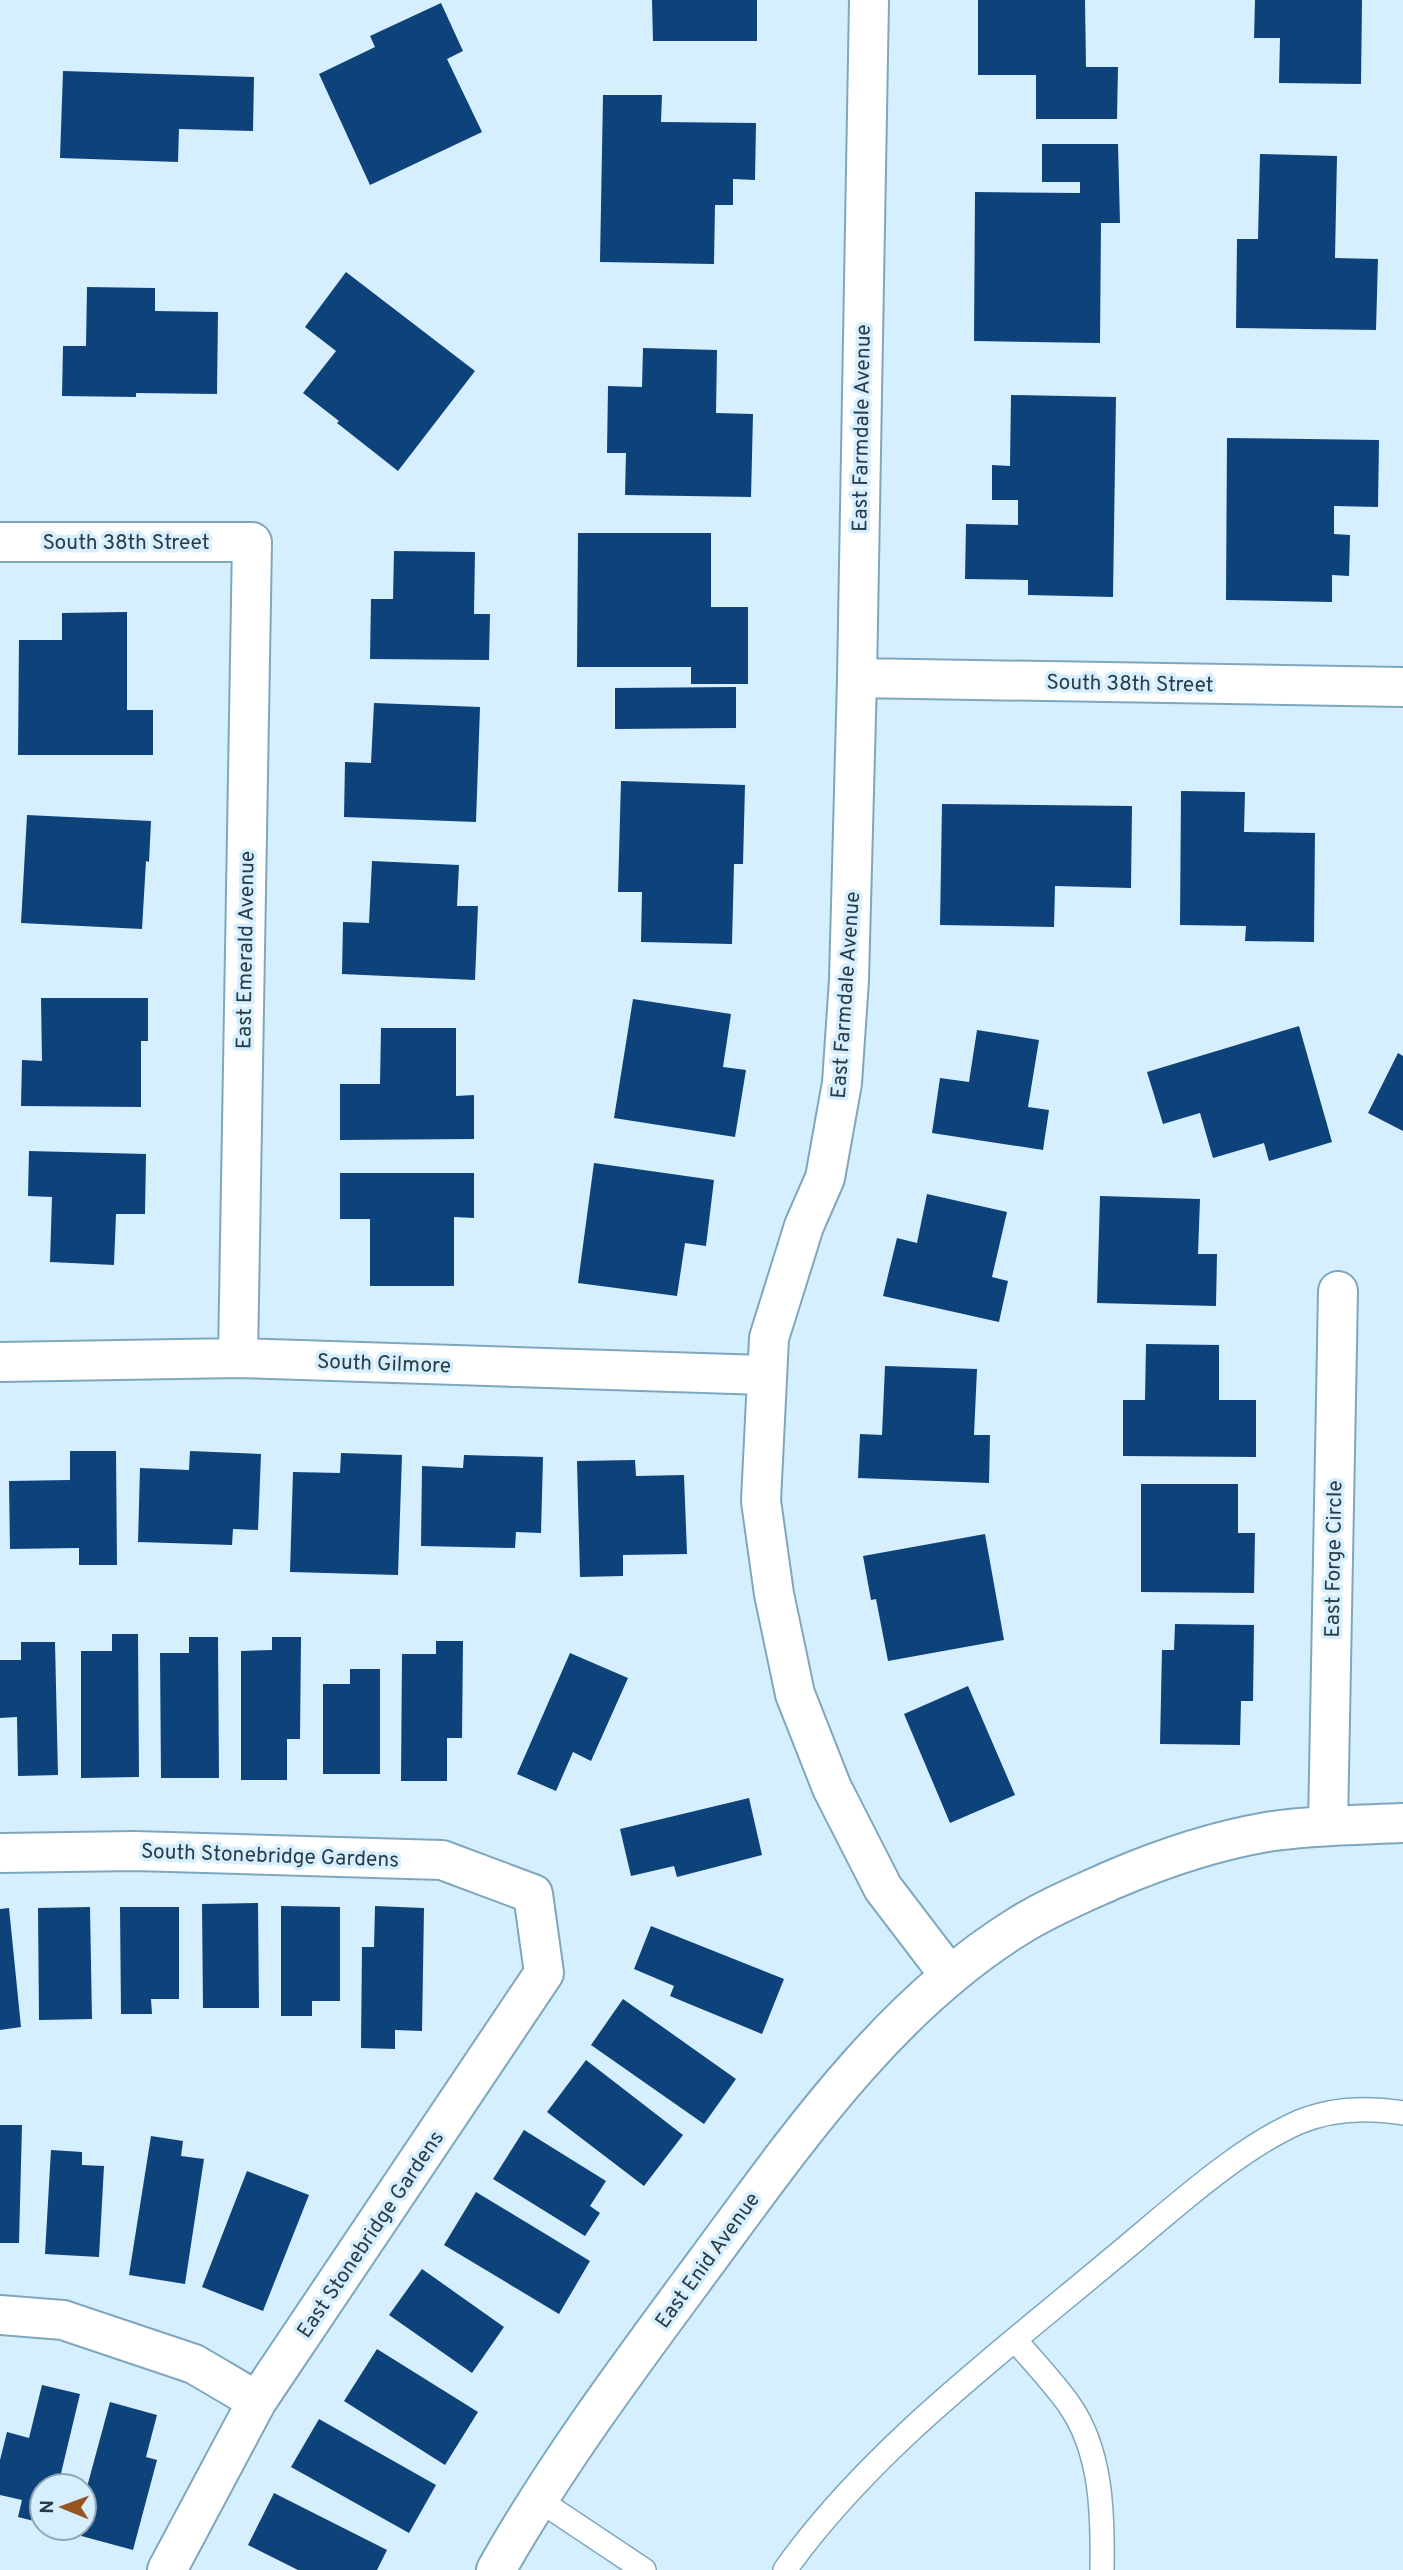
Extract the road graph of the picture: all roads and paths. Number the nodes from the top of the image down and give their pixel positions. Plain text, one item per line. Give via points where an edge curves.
1 (869, 0) edge
2 (0, 542) edge
3 (252, 542) joint
4 (857, 678) junction
5 (1403, 687) edge
6 (1338, 1291) dead end
7 (238, 1358) junction
8 (0, 1362) edge
9 (767, 1375) junction
10 (1403, 1823) edge
11 (1328, 1826) junction
12 (0, 1853) edge
13 (533, 1894) joint
14 (950, 1976) junction
15 (1403, 2113) edge
16 (0, 2315) edge
17 (1015, 2340) junction
18 (257, 2400) junction
19 (539, 2500) junction
20 (167, 2570) edge
21 (496, 2570) edge
22 (644, 2570) edge
23 (785, 2570) edge
24 (1102, 2570) edge

1 - 4 street, East Farmdale Avenue
2 - 3 street, South 38th Street
3 - 7 street, East Emerald Avenue
4 - 5 street, South 38th Street
4 - 9 street, East Farmdale Avenue via 842,1083 825,1178 804,1226 769,1338
6 - 11 street, East Forge Circle
7 - 8 street, South Gilmore
7 - 9 street, South Gilmore
9 - 14 street, East Farmdale Avenue via 761,1500 795,1694 832,1788 883,1888
10 - 11 street, East Enid Avenue
11 - 14 street, East Enid Avenue via 1266,1832 1144,1866 1018,1926
12 - 13 street, South Stonebridge Gardens via 135,1851 442,1860
13 - 18 street, East Stonebridge Gardens via 544,1973
14 - 19 street, East Enid Avenue via 835,2092 674,2306
15 - 17 lane via 1355,2108 1325,2113 1269,2138 1183,2201
16 - 18 street via 76,2324 194,2364
17 - 23 lane via 870,2469
17 - 24 lane via 1069,2404 1084,2431 1101,2503
18 - 20 street, East Stonebridge Gardens
19 - 21 street, East Enid Avenue
19 - 22 lane

